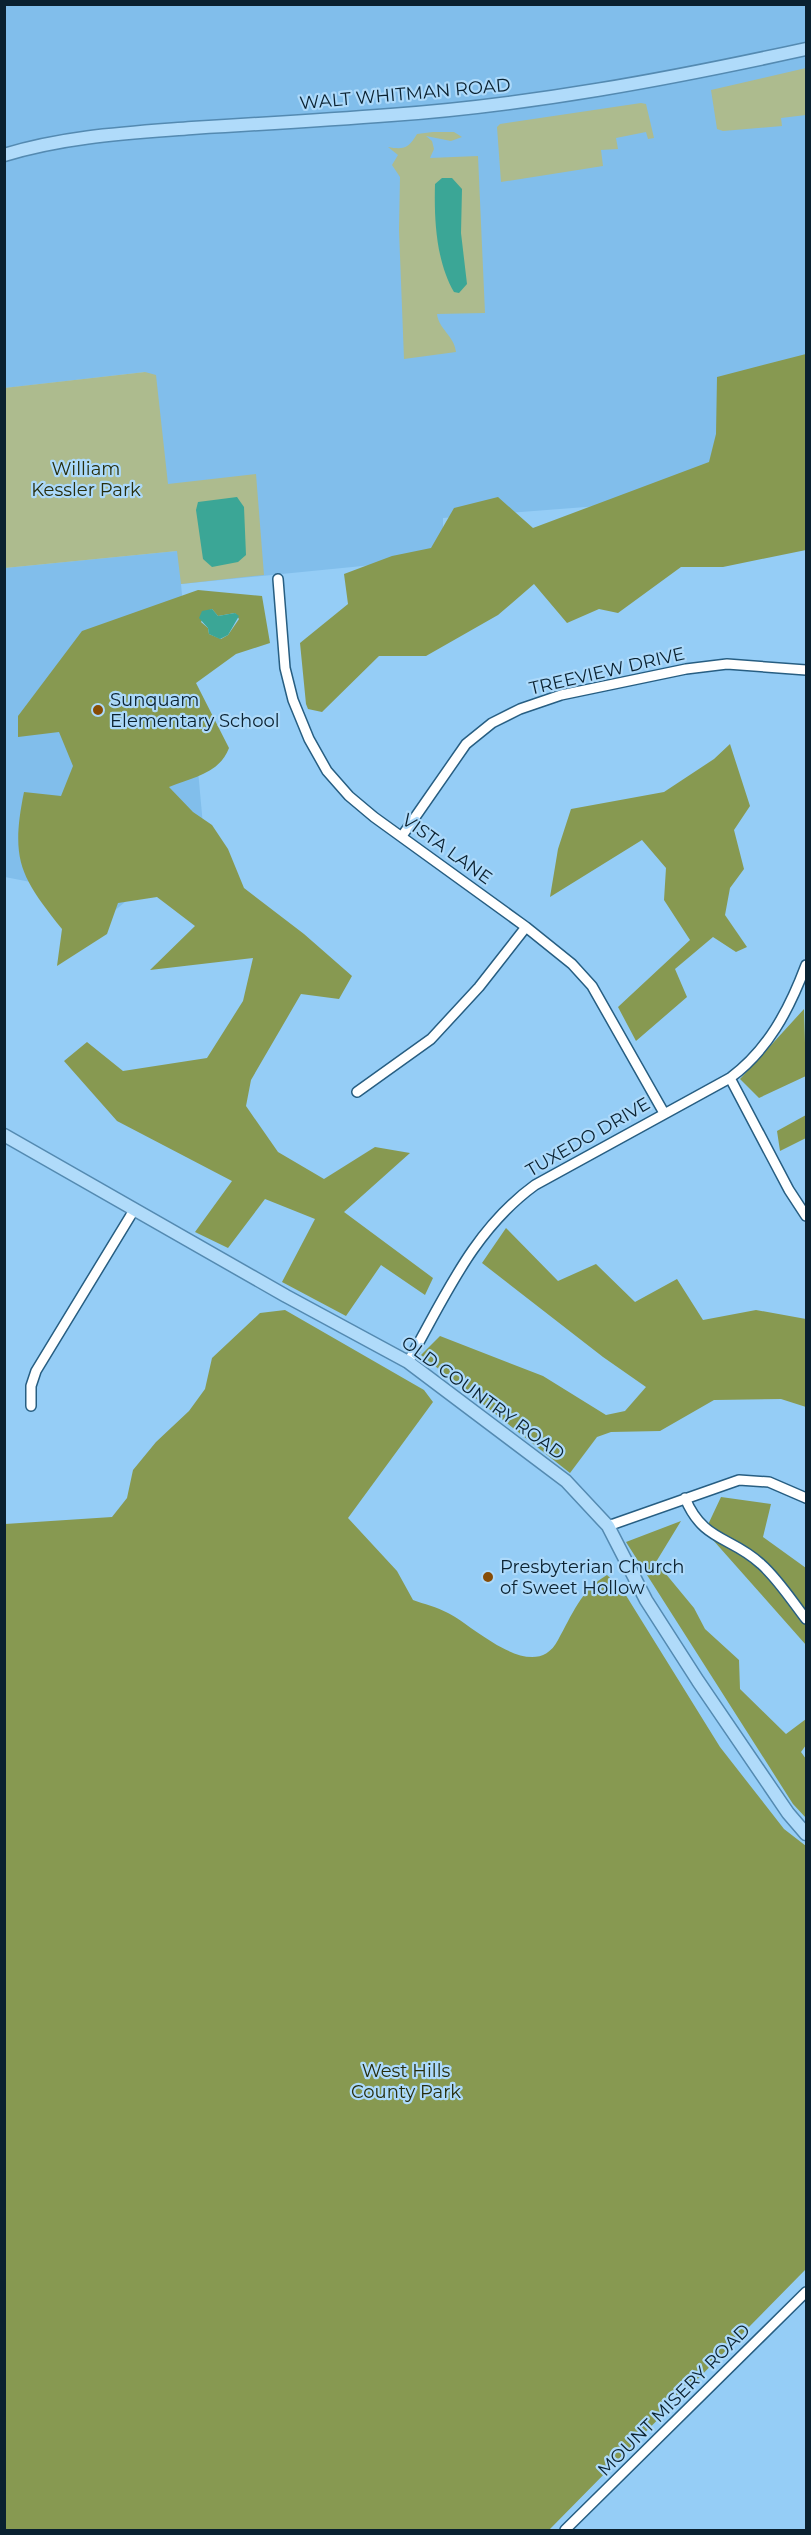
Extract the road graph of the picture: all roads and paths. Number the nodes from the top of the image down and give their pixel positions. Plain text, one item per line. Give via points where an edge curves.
1 (807, 48) edge
2 (4, 154) edge
3 (278, 579) dead end
4 (807, 670) edge
5 (402, 836) junction
6 (526, 927) junction
7 (807, 965) edge
8 (730, 1078) junction
9 (357, 1092) dead end
10 (664, 1113) junction
11 (4, 1135) edge
12 (134, 1210) junction
13 (807, 1216) edge
14 (408, 1362) junction
15 (31, 1406) dead end
16 (685, 1498) junction
17 (807, 1498) edge
18 (608, 1526) junction
19 (807, 1619) edge
20 (807, 1834) edge
21 (807, 2292) edge
22 (565, 2530) edge

1 - 2 main road, WALT WHITMAN ROAD via 689,74 505,104 97,135
3 - 5 street, VISTA LANE via 285,668 309,739 327,771 350,796
4 - 5 street, TREEVIEW DRIVE via 727,664 686,669 561,695 520,709 492,723 466,744
5 - 6 street, VISTA LANE
6 - 9 street via 472,996 431,1039
6 - 10 street, VISTA LANE via 572,964 592,986
7 - 8 street, TUXEDO DRIVE via 782,1022 744,1068
8 - 10 street, TUXEDO DRIVE
8 - 13 street via 789,1190
10 - 14 street, TUXEDO DRIVE via 513,1201 474,1245
11 - 12 main road, OLD COUNTRY ROAD
12 - 14 main road, OLD COUNTRY ROAD
12 - 15 street via 36,1371
14 - 18 main road, OLD COUNTRY ROAD via 552,1469
16 - 17 street via 739,1480 769,1482
16 - 18 street
16 - 19 street via 692,1516 709,1533 762,1565
18 - 20 main road, OLD COUNTRY ROAD via 646,1600 788,1813
21 - 22 street, MOUNT MISERY ROAD

